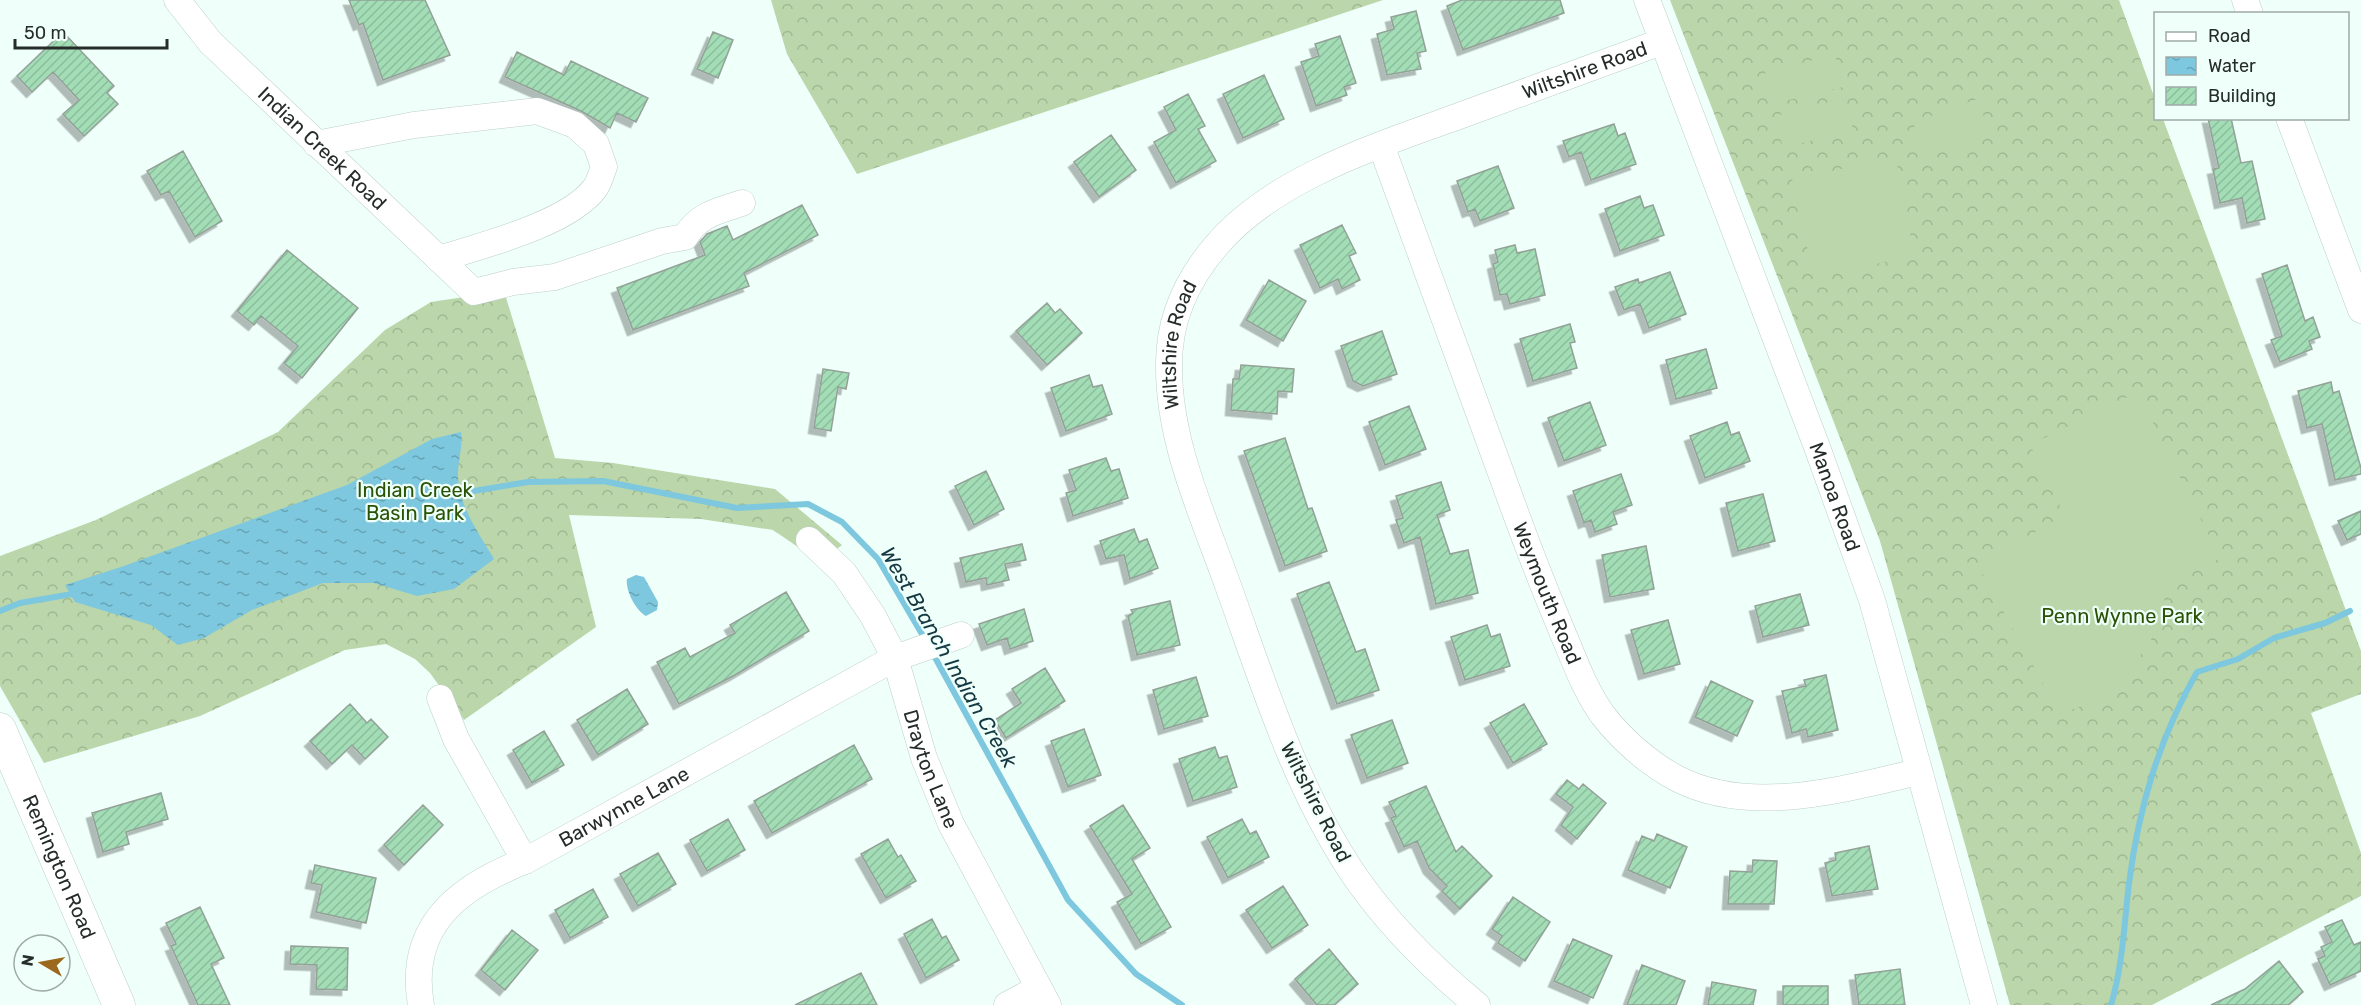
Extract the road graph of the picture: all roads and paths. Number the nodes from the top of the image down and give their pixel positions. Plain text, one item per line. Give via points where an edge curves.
1 (177, 0) edge
2 (1647, 0) edge
3 (1661, 42) junction
4 (2290, 120) edge
5 (316, 144) junction
6 (1381, 145) junction
7 (742, 203) dead end
8 (439, 259) junction
9 (2361, 310) edge
10 (809, 540) dead end
11 (961, 635) dead end
12 (895, 658) junction
13 (440, 698) dead end
14 (0, 729) edge
15 (1918, 772) junction
16 (525, 861) junction
17 (1043, 996) edge
18 (119, 1005) edge
19 (421, 1005) edge
20 (1007, 1005) edge
21 (1477, 1005) edge
22 (1984, 1005) edge

1 - 5 street, Indian Creek Road via 210,42
2 - 3 street, Manoa Road
3 - 6 street, Wiltshire Road
3 - 15 street, Manoa Road via 1872,600
4 - 9 street
5 - 8 street, Indian Creek Road
5 - 8 street via 414,124 537,111 575,125 596,144 604,167 595,189 566,212 525,233
6 - 15 street, Weymouth Road via 1535,567 1601,713 1648,759 1679,780 1729,793 1760,797 1814,795
6 - 21 street, Wiltshire Road via 1301,181 1242,218 1216,246 1192,278 1172,330 1171,396 1183,460 1280,729 1327,830 1353,874 1392,922
7 - 8 street, Indian Creek Road via 702,216 685,237 555,277 474,292
10 - 12 street, Drayton Lane via 844,573
11 - 12 street, Barwynne Lane
12 - 16 street, Barwynne Lane
12 - 17 street, Drayton Lane via 924,758 951,824
13 - 16 street via 456,739
14 - 18 main road, Remington Road
15 - 22 street, Manoa Road
16 - 19 street, Barwynne Lane via 474,884 441,914 422,952 418,988
17 - 20 street

